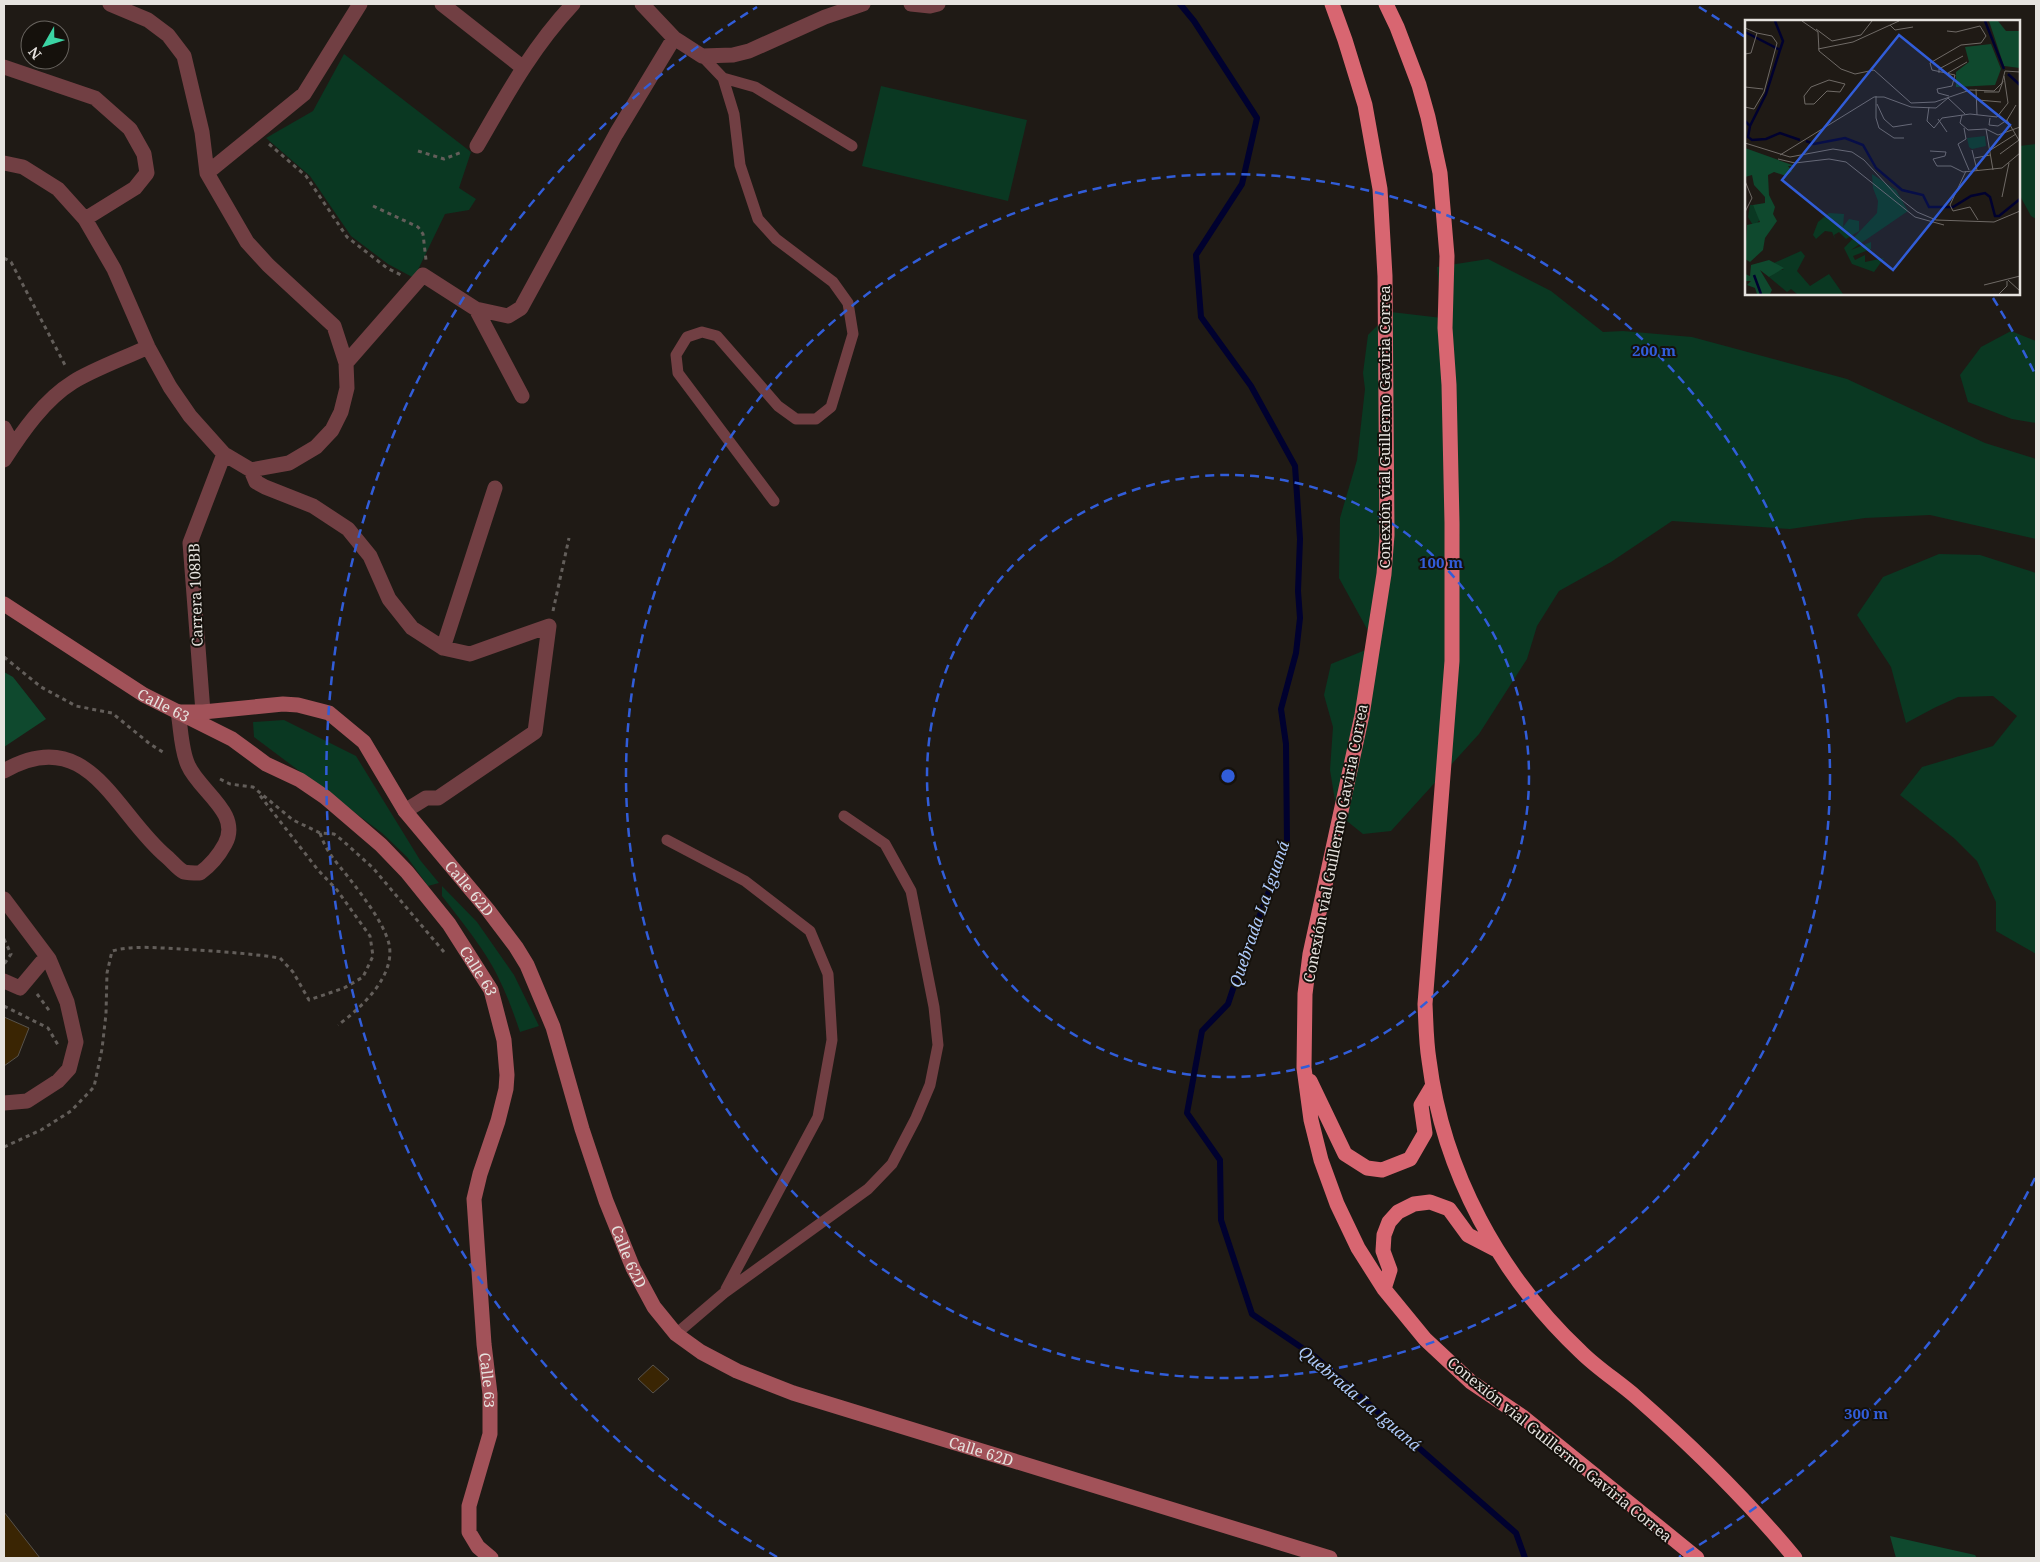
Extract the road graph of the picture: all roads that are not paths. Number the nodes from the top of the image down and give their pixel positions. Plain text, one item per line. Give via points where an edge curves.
1 (110, 4) edge
2 (360, 4) edge
3 (442, 4) edge
4 (573, 4) edge
5 (642, 4) edge
6 (863, 4) edge
7 (911, 4) edge
8 (938, 4) edge
9 (1332, 4) edge
10 (1386, 4) edge
11 (674, 38) junction
12 (702, 56) junction
13 (4, 67) edge
14 (522, 67) junction
15 (723, 78) junction
16 (477, 146) road end
17 (852, 146) dead end
18 (4, 163) edge
19 (208, 173) junction
20 (85, 219) junction
21 (476, 308) junction
22 (148, 348) junction
23 (346, 363) junction
24 (522, 396) dead end
25 (4, 428) edge
26 (13, 446) junction
27 (224, 454) junction
28 (4, 460) edge
29 (251, 470) junction
30 (495, 488) dead end
31 (774, 501) dead end
32 (4, 604) edge
33 (443, 648) junction
34 (178, 712) junction
35 (203, 712) junction
36 (4, 771) edge
37 (405, 811) junction
38 (844, 816) dead end
39 (667, 840) dead end
40 (4, 899) edge
41 (49, 959) junction
42 (4, 981) edge
43 (1304, 1068) junction
44 (1433, 1085) junction
45 (4, 1103) edge
46 (1495, 1249) junction
47 (1384, 1290) junction
48 (724, 1293) junction
49 (676, 1334) junction
50 (1694, 1557) edge
51 (491, 1558) edge
52 (1330, 1558) edge
53 (1795, 1558) edge

1 - 19 street via 148,20 168,35 184,56
2 - 19 street via 304,94
3 - 14 street
4 - 14 street
5 - 11 street
6 - 12 street via 749,51
7 - 8 street
9 - 43 highway, Conexión vial Guillermo Gaviria Correa via 1365,105 1380,189 1385,276 1387,543 1362,715 1310,954 1305,994
10 - 44 highway via 1419,85 1428,117 1440,173 1447,256 1445,328 1452,523 1452,661 1425,1004
11 - 12 street
11 - 21 street via 520,308 508,316
12 - 15 lane
13 - 20 street via 96,98 130,129 144,154 147,174 135,188
14 - 16 street
15 - 17 lane via 755,88
15 - 31 lane via 734,114 740,165 758,219 776,239 833,282 848,303 853,334 831,407 816,419 796,419 778,406 717,336 702,332 687,337 676,355 678,373
18 - 20 street via 23,167 58,189
19 - 23 street via 247,242 334,326
20 - 22 street via 114,268
21 - 23 street via 420,279
21 - 24 street
22 - 26 street via 74,382 50,402
22 - 27 street via 190,416
23 - 29 street via 347,388 332,430 316,447 290,463
25 - 26 street
26 - 28 street
27 - 29 street
27 - 35 street, Carrera 108BB via 190,543
29 - 33 street via 256,482 313,506 348,529 370,556 389,599 412,628
30 - 33 street
32 - 34 main road, Calle 63 via 144,695
33 - 37 street via 470,654 549,626 535,732 438,798 426,798
34 - 35 main road, Calle 62D
34 - 36 street via 188,766 223,812 230,827 219,854 200,873 184,872 158,850 96,777 80,764 50,757 30,760
34 - 51 main road, Calle 63 via 232,739 266,764 300,780 381,845 449,924 491,990 504,1040 507,1075 498,1121 474,1199 490,1434 469,1506 469,1532 478,1547
35 - 37 main road, Calle 62D via 283,704 329,713 364,742
37 - 49 main road, Calle 62D via 516,946 531,973 553,1026 595,1170 633,1268 654,1307
38 - 48 lane via 885,844 911,891 934,1007 938,1045 930,1085 892,1164 868,1190
39 - 48 lane via 746,881 810,931 828,974 832,1040 818,1117
40 - 41 street
41 - 42 street via 41,963 20,988
41 - 45 street via 67,1002 76,1042 75,1053 69,1069 46,1090 28,1101
43 - 44 highway via 1345,1154 1367,1168 1382,1170 1410,1159 1425,1133 1421,1105
43 - 47 highway, Conexión vial Guillermo Gaviria Correa via 1311,1120 1321,1160 1358,1248
44 - 46 highway via 1447,1142 1468,1196
46 - 47 highway via 1468,1235 1449,1208 1430,1202 1414,1204 1398,1212 1384,1235 1383,1251 1390,1270
46 - 53 highway via 1536,1306 1581,1353 1636,1397 1690,1447 1768,1525
47 - 50 highway, Conexión vial Guillermo Gaviria Correa via 1425,1339 1471,1382 1523,1417
48 - 49 lane
49 - 52 main road, Calle 62D via 737,1371 793,1393

